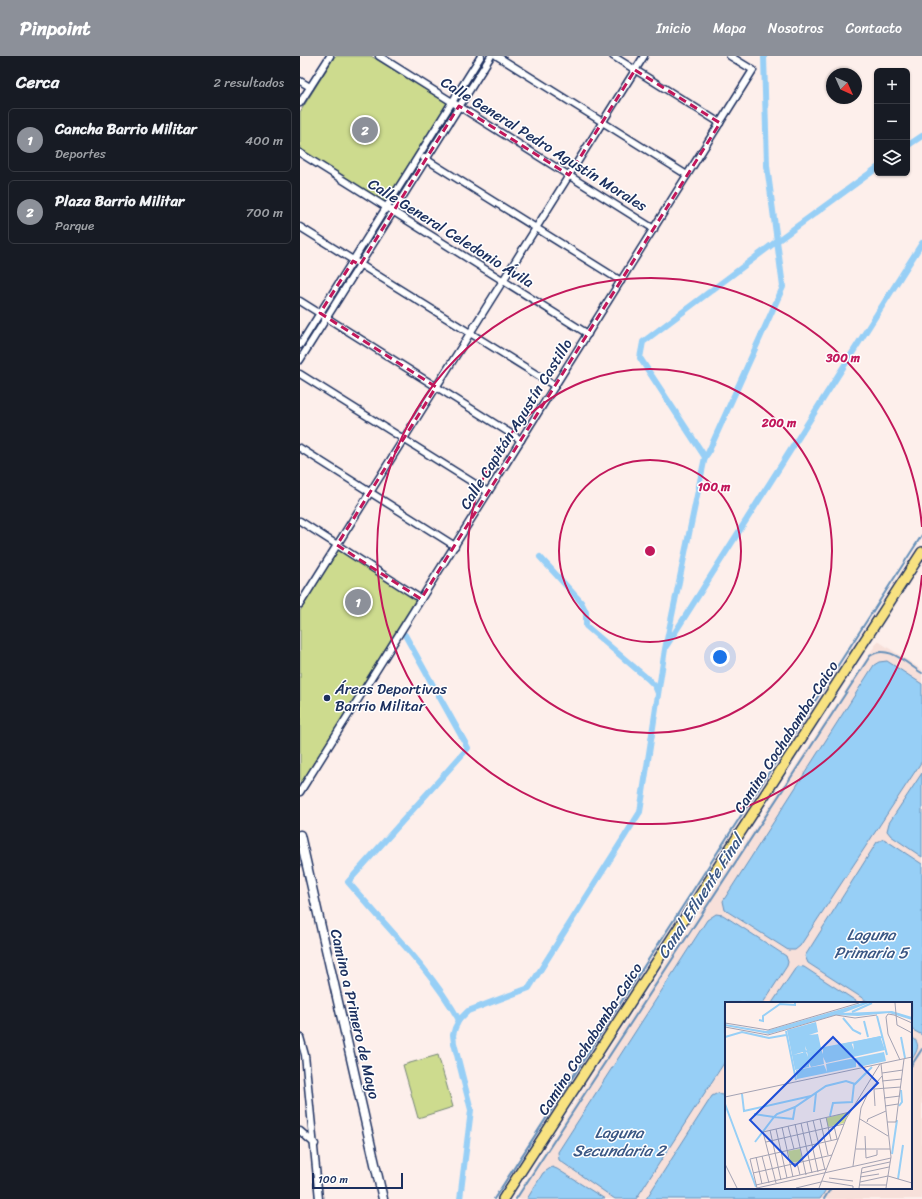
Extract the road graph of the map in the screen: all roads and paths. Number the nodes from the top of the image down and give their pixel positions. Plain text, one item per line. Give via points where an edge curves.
1 (330, 56) edge
2 (379, 56) edge
3 (481, 56) edge
4 (491, 56) edge
5 (497, 56) edge
6 (613, 56) edge
7 (644, 56) edge
8 (730, 56) edge
9 (635, 70) junction
10 (300, 81) edge
11 (310, 87) junction
12 (452, 102) junction
13 (300, 103) edge
14 (459, 106) junction
15 (602, 122) junction
16 (720, 123) junction
17 (300, 153) edge
18 (419, 155) junction
19 (426, 159) junction
20 (569, 175) junction
21 (687, 175) junction
22 (386, 207) junction
23 (393, 212) junction
24 (300, 227) edge
25 (536, 228) junction
26 (654, 229) junction
27 (353, 261) junction
28 (360, 265) junction
29 (503, 281) junction
30 (621, 281) junction
31 (300, 300) edge
32 (320, 313) junction
33 (327, 318) junction
34 (471, 332) junction
35 (588, 334) junction
36 (300, 345) edge
37 (300, 360) edge
38 (300, 374) edge
39 (555, 386) junction
40 (436, 387) junction
41 (404, 439) junction
42 (521, 440) junction
43 (300, 448) edge
44 (370, 492) junction
45 (488, 492) junction
46 (300, 522) edge
47 (337, 545) junction
48 (455, 546) junction
49 (922, 552) edge
50 (302, 594) edge
51 (421, 599) junction
52 (300, 604) edge
53 (300, 792) edge
54 (300, 835) edge
55 (300, 1037) edge
56 (300, 1131) edge
57 (315, 1144) junction
58 (319, 1199) edge
59 (383, 1199) edge
60 (503, 1199) edge

1 - 11 street
2 - 12 street, Calle General Pedro Agustín Morales
3 - 12 street
4 - 14 street
5 - 15 street
6 - 9 street
7 - 9 street
8 - 16 street, Calle Capitán Agustín Castillo via 753,70
9 - 15 street
9 - 16 street
10 - 11 street
11 - 13 street
12 - 14 street, Calle General Pedro Agustín Morales
12 - 18 street
14 - 19 street
14 - 20 street, Calle General Pedro Agustín Morales
15 - 20 street
15 - 21 street
16 - 21 street, Calle Capitán Agustín Castillo
17 - 22 street, Calle General Celedonio Ávila
18 - 19 street
18 - 22 street
19 - 23 street
19 - 25 street
20 - 25 street
20 - 26 street, Calle General Pedro Agustín Morales
21 - 26 street, Calle Capitán Agustín Castillo
22 - 23 street, Calle General Celedonio Ávila
22 - 27 street
23 - 28 street
23 - 29 street, Calle General Celedonio Ávila
24 - 27 street
25 - 29 street
25 - 30 street
26 - 30 street, Calle Capitán Agustín Castillo
27 - 28 street
27 - 32 street
28 - 33 street
28 - 34 street
29 - 34 street
29 - 35 street, Calle General Celedonio Ávila
30 - 35 street, Calle Capitán Agustín Castillo
31 - 32 street
32 - 33 street
32 - 36 street
33 - 37 street
33 - 40 street
34 - 39 street
34 - 40 street
35 - 39 street, Calle Capitán Agustín Castillo
38 - 41 street
39 - 42 street, Calle Capitán Agustín Castillo
40 - 41 street
40 - 42 street
41 - 44 street
41 - 45 street
42 - 45 street, Calle Capitán Agustín Castillo
43 - 44 street
44 - 47 street
44 - 48 street
45 - 48 street, Calle Capitán Agustín Castillo
46 - 47 street
47 - 50 street
47 - 51 street
48 - 51 street, Calle Capitán Agustín Castillo
49 - 60 main road, Camino Cochabamba-Caico
50 - 52 street
51 - 53 street, Calle Capitán Agustín Castillo
54 - 59 main road, Camino a Primero de Mayo
55 - 57 street via 305,1055
56 - 57 street
57 - 58 street

